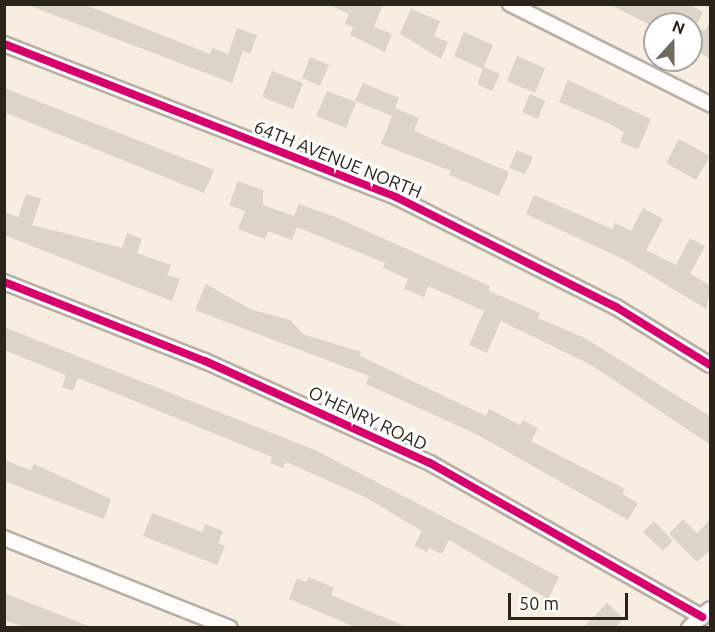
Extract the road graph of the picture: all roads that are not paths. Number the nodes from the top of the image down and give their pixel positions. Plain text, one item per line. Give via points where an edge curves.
1 (510, 4) edge
2 (4, 44) edge
3 (711, 104) edge
4 (4, 282) edge
5 (711, 365) edge
6 (4, 538) edge
7 (706, 613) edge
8 (230, 627) edge
9 (689, 627) edge

1 - 3 street
2 - 5 street, 64TH AVENUE NORTH via 396,197 606,302
4 - 7 street, O'HENRY ROAD via 205,361 430,463
6 - 8 street
7 - 9 street

